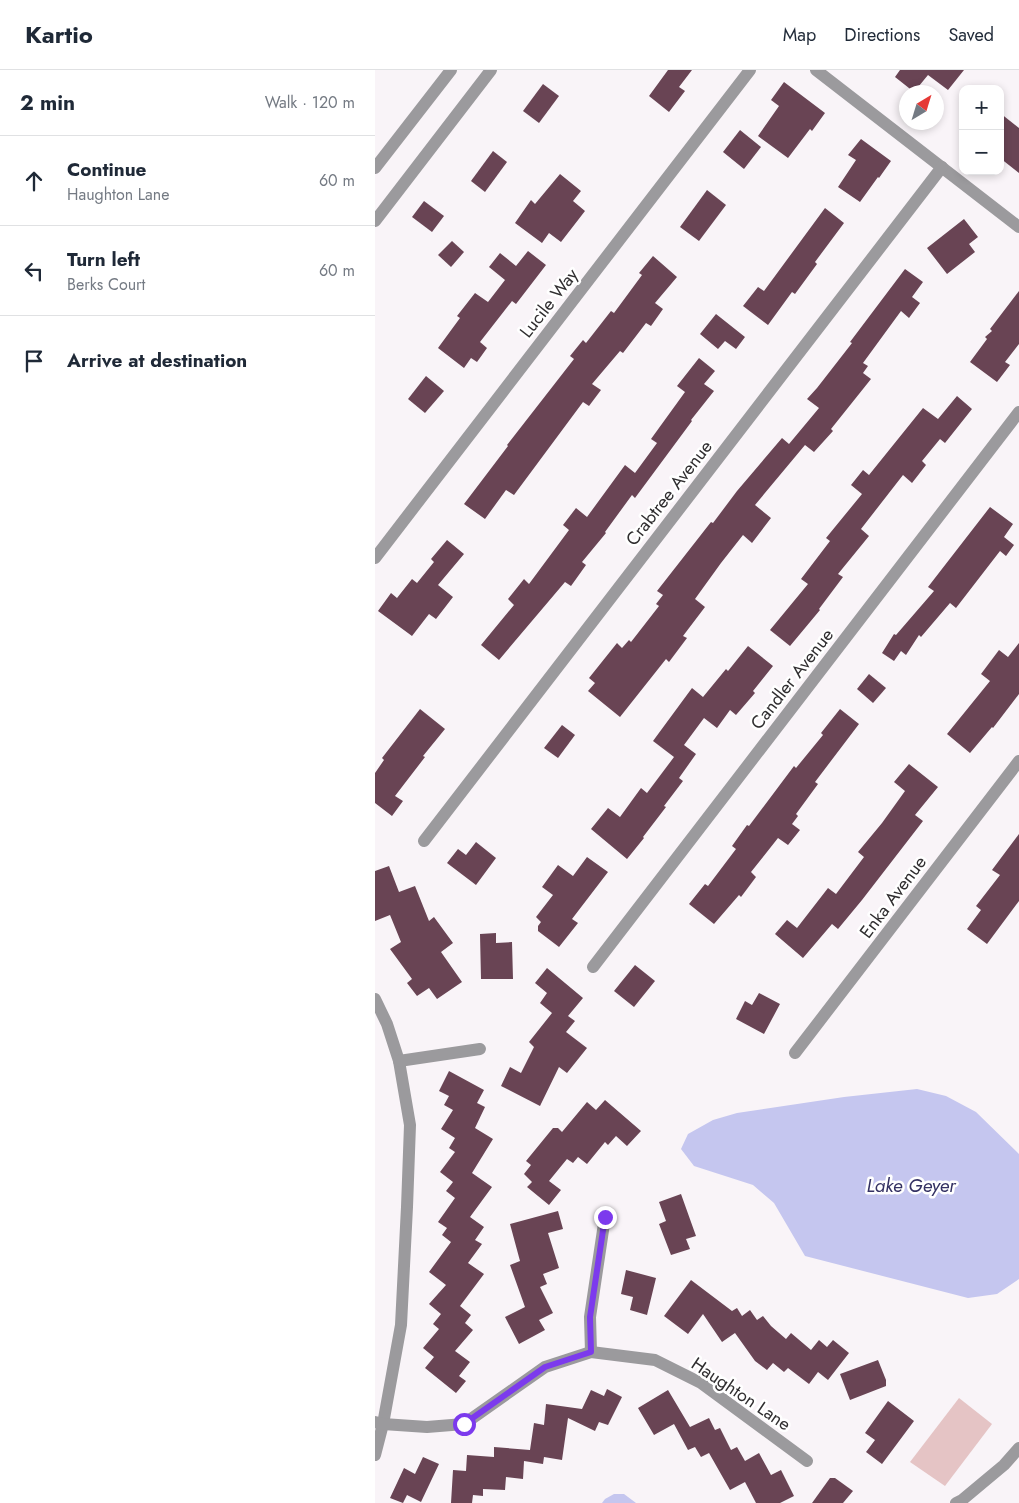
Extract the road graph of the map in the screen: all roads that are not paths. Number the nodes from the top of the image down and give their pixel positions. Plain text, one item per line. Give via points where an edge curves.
1 (451, 70) edge
2 (750, 70) edge
3 (816, 70) edge
4 (486, 72) edge
5 (942, 167) junction
6 (375, 168) edge
7 (375, 220) edge
8 (1019, 227) edge
9 (1019, 412) edge
10 (375, 558) edge
11 (1019, 761) edge
12 (424, 841) dead end
13 (593, 967) dead end
14 (375, 999) edge
15 (480, 1049) dead end
16 (795, 1053) dead end
17 (399, 1061) junction
18 (605, 1217) dead end
19 (591, 1352) junction
20 (379, 1423) edge
21 (1019, 1448) edge
22 (375, 1455) edge
23 (807, 1461) dead end
24 (956, 1503) edge

1 - 6 street
2 - 10 street, Lucile Way
3 - 5 street
4 - 7 street
5 - 8 street
5 - 12 street, Crabtree Avenue
9 - 13 street, Candler Avenue
11 - 16 street, Enka Avenue
14 - 17 street
15 - 17 street
17 - 20 street via 410,1126 401,1325
18 - 19 street via 590,1317
19 - 20 street, Haughton Lane via 545,1367 464,1424 427,1427
19 - 23 street, Haughton Lane via 655,1360 686,1375
20 - 22 street
21 - 24 street via 1004,1465

